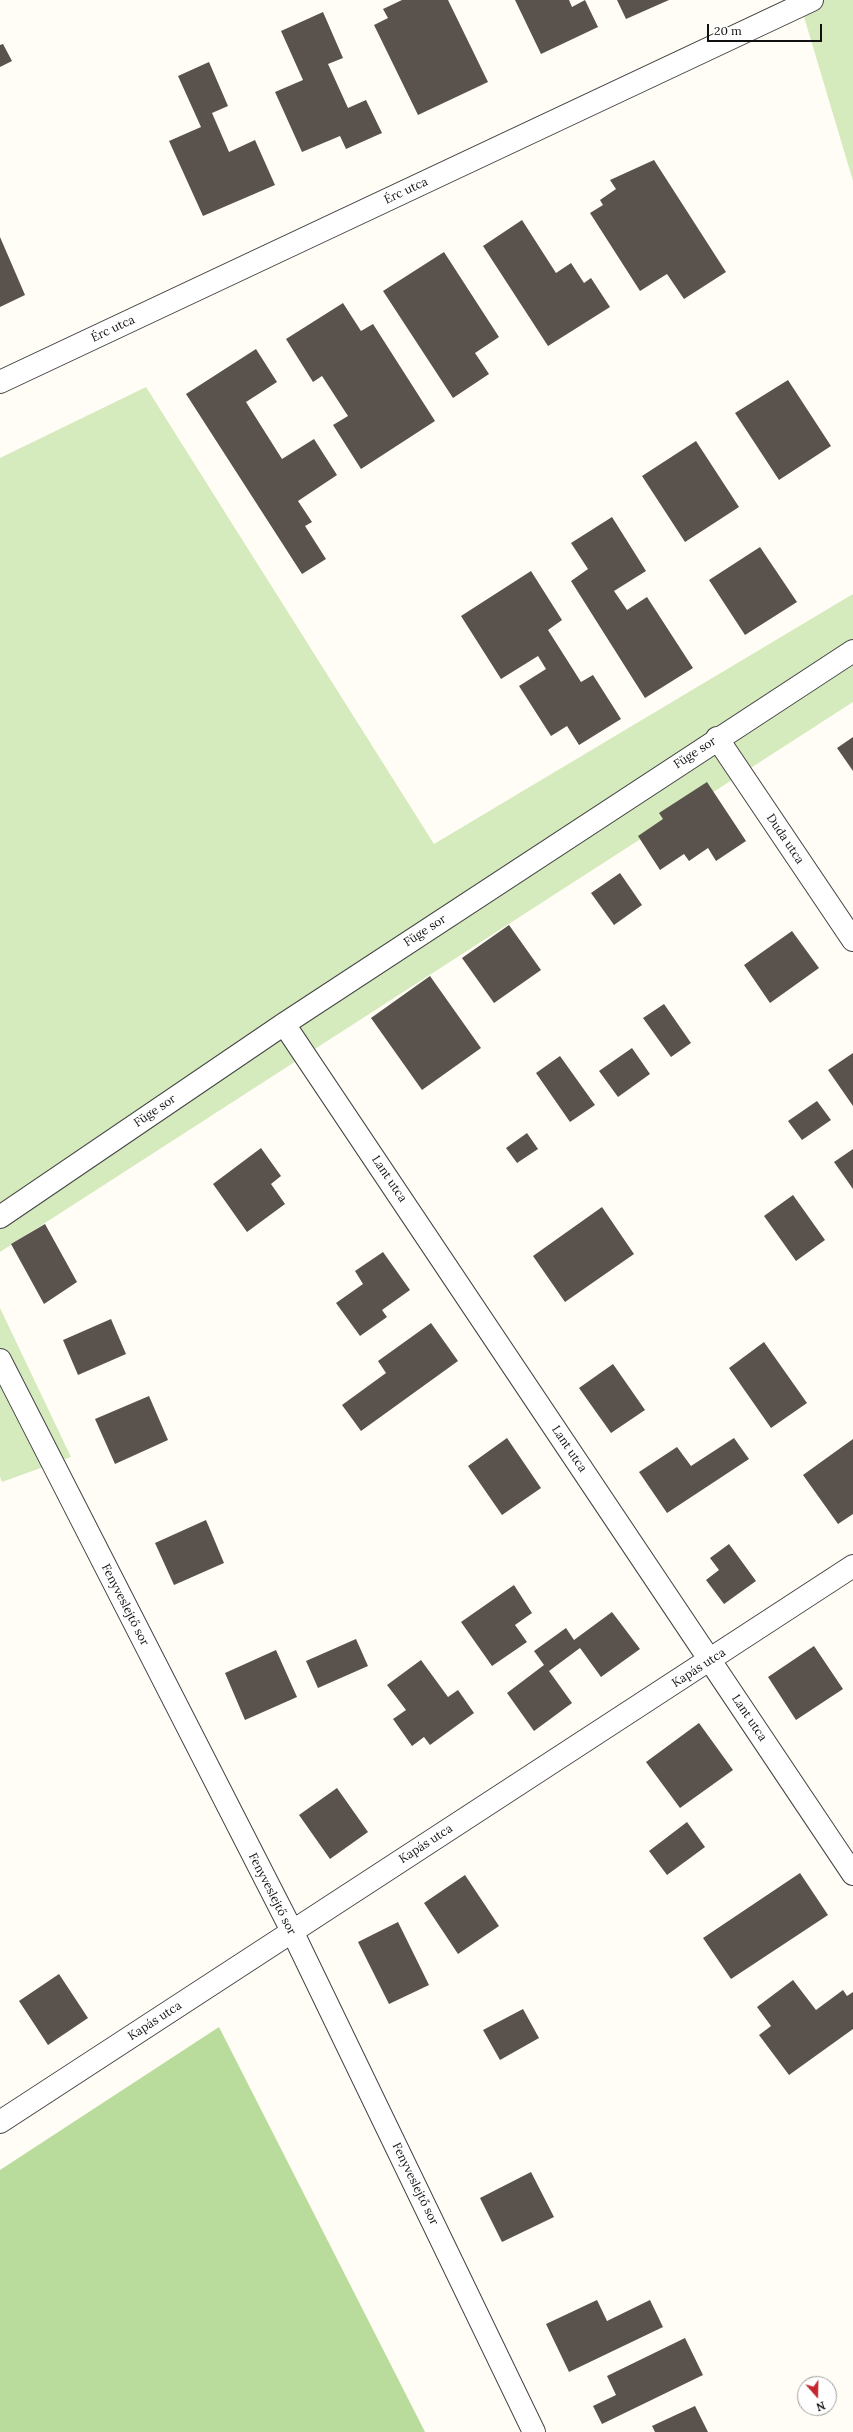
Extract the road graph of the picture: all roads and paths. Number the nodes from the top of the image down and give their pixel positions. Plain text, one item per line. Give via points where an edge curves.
1 (812, 0) edge
2 (0, 382) edge
3 (853, 651) edge
4 (717, 738) junction
5 (853, 940) edge
6 (284, 1024) junction
7 (0, 1217) edge
8 (0, 1360) edge
9 (853, 1566) edge
10 (711, 1661) junction
11 (853, 1874) edge
12 (292, 1931) junction
13 (0, 2122) edge
14 (534, 2432) edge

1 - 2 street, Érc utca
3 - 4 street, Füge sor
4 - 5 street, Duda utca
4 - 6 street, Füge sor
6 - 7 street, Füge sor
6 - 10 street, Lant utca
8 - 12 street, Fenyveslejtő sor
9 - 10 street, Kapás utca
10 - 11 street, Lant utca
10 - 12 street, Kapás utca
12 - 13 street, Kapás utca
12 - 14 street, Fenyveslejtő sor

